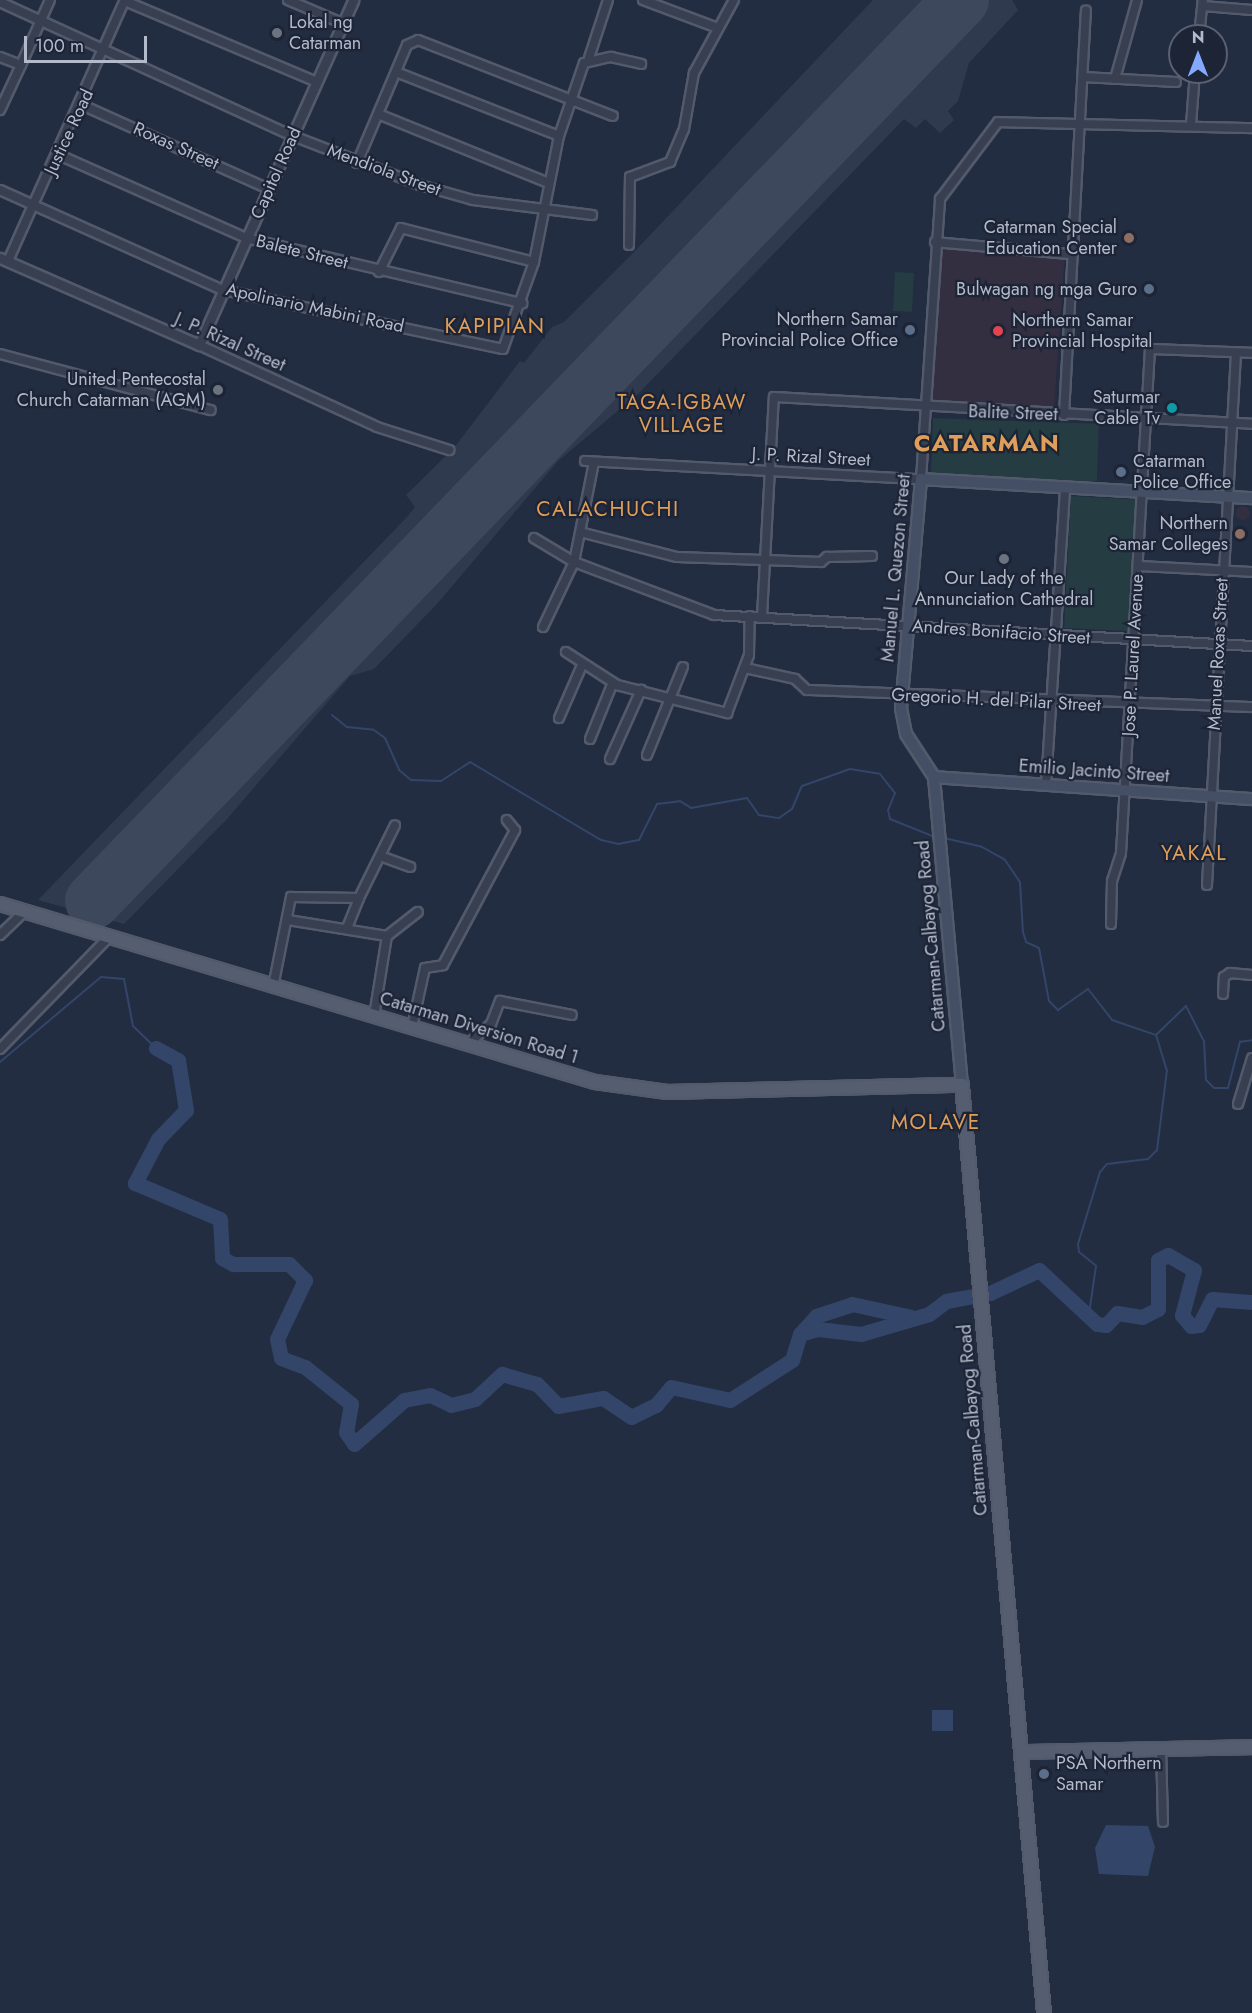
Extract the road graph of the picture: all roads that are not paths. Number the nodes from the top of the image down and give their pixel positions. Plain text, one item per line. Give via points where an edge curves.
1 (50, 0) edge
2 (125, 0) edge
3 (288, 0) edge
4 (353, 0) edge
5 (608, 0) edge
6 (643, 0) edge
7 (734, 0) edge
8 (1137, 0) edge
9 (0, 2) edge
10 (1203, 3) edge
11 (1252, 10) edge
12 (1086, 11) dead end
13 (41, 21) junction
14 (344, 24) junction
15 (1200, 24) edge
16 (715, 27) junction
17 (105, 50) junction
18 (0, 57) edge
19 (589, 58) junction
20 (641, 64) dead end
21 (21, 65) junction
22 (396, 72) junction
23 (1083, 77) junction
24 (1115, 78) junction
25 (1168, 81) edge
26 (317, 82) junction
27 (1194, 84) edge
28 (570, 101) junction
29 (82, 105) junction
30 (0, 110) edge
31 (378, 114) junction
32 (613, 116) dead end
33 (1078, 124) junction
34 (1191, 125) junction
35 (1252, 128) edge
36 (292, 136) junction
37 (560, 136) junction
38 (59, 155) junction
39 (357, 163) junction
40 (549, 183) junction
41 (269, 189) junction
42 (0, 190) edge
43 (33, 206) junction
44 (545, 210) junction
45 (592, 215) dead end
46 (246, 238) junction
47 (935, 242) junction
48 (629, 245) dead end
49 (1070, 254) junction
50 (4, 259) edge
51 (534, 262) junction
52 (379, 272) junction
53 (223, 290) junction
54 (522, 303) junction
55 (199, 345) junction
56 (1236, 352) junction
57 (1252, 353) edge
58 (0, 354) edge
59 (211, 410) dead end
60 (924, 410) junction
61 (1064, 415) junction
62 (1147, 419) junction
63 (1232, 423) junction
64 (1252, 424) edge
65 (449, 450) dead end
66 (585, 462) dead end
67 (594, 462) junction
68 (769, 471) junction
69 (921, 479) junction
70 (1065, 487) junction
71 (1143, 492) junction
72 (1227, 496) junction
73 (1252, 498) edge
74 (584, 533) junction
75 (534, 538) dead end
76 (872, 556) dead end
77 (760, 560) junction
78 (574, 562) junction
79 (1139, 567) junction
80 (1222, 570) junction
81 (1252, 572) edge
82 (750, 616) junction
83 (762, 616) junction
84 (907, 625) junction
85 (543, 627) dead end
86 (1056, 637) junction
87 (1134, 641) junction
88 (1219, 645) junction
89 (1252, 646) edge
90 (566, 652) dead end
91 (582, 665) junction
92 (683, 667) dead end
93 (745, 668) junction
94 (612, 682) junction
95 (641, 690) junction
96 (901, 695) junction
97 (671, 701) junction
98 (1052, 703) junction
99 (1130, 706) junction
100 (1216, 706) junction
101 (1252, 707) edge
102 (559, 718) dead end
103 (590, 739) dead end
104 (647, 755) dead end
105 (610, 759) dead end
106 (934, 777) junction
107 (1046, 784) junction
108 (1125, 790) junction
109 (1212, 795) junction
110 (1252, 799) edge
111 (507, 820) dead end
112 (939, 823) joint
113 (395, 825) dead end
114 (382, 857) junction
115 (410, 867) dead end
116 (1207, 885) dead end
117 (359, 898) junction
118 (0, 904) edge
119 (24, 912) junction
120 (418, 912) dead end
121 (288, 920) junction
122 (1111, 924) dead end
123 (346, 928) junction
124 (0, 935) edge
125 (387, 936) junction
126 (108, 938) junction
127 (1252, 975) edge
128 (273, 987) junction
129 (1223, 994) dead end
130 (572, 1015) dead end
131 (374, 1016) junction
132 (412, 1027) junction
133 (468, 1044) junction
134 (0, 1049) edge
135 (1252, 1058) edge
136 (963, 1085) junction
137 (1238, 1104) dead end
138 (1161, 1747) junction
139 (1252, 1747) edge
140 (1022, 1752) junction
141 (1163, 1822) dead end
142 (1044, 2013) edge

1 - 13 street
2 - 17 street, Justice Road
2 - 26 street
3 - 14 street
4 - 14 street, Capitol Road
5 - 19 street, Apolinario Mabini Road
6 - 16 street
7 - 16 street
8 - 24 street
9 - 13 street, Mendiola Street
10 - 11 street
10 - 15 street
12 - 23 street
13 - 17 street, Mendiola Street
13 - 21 street
14 - 26 street, Capitol Road
16 - 48 street via 694,74 684,129 670,162 630,177
17 - 29 street, Justice Road
17 - 36 street, Mendiola Street
18 - 21 street
19 - 20 street
19 - 28 street, Apolinario Mabini Road
21 - 30 street
22 - 28 street via 407,45 418,40
22 - 31 street
22 - 37 street
23 - 24 street
23 - 33 street
24 - 25 street
26 - 36 street, Capitol Road
27 - 34 street
28 - 32 street
28 - 37 street, Apolinario Mabini Road
29 - 38 street, Justice Road
29 - 41 street, Roxas Street
31 - 39 street
31 - 40 street
33 - 34 street
33 - 47 street, Manuel L. Quezon Street via 1007,118 944,187
33 - 49 street
34 - 35 street
36 - 39 street, Mendiola Street
36 - 41 street, Capitol Road
37 - 40 street, Apolinario Mabini Road
38 - 43 street, Justice Road
38 - 46 street, Balete Street
39 - 44 street, Mendiola Street via 473,200
40 - 44 street, Apolinario Mabini Road
41 - 46 street, Capitol Road
42 - 43 street, Apolinario Mabini Road
43 - 50 street, Justice Road
43 - 53 street, Apolinario Mabini Road
44 - 45 street, Mendiola Street
44 - 51 street, Apolinario Mabini Road
46 - 52 street, Balete Street
46 - 53 street, Capitol Road
47 - 49 street
47 - 60 street, Manuel L. Quezon Street
49 - 61 street
50 - 55 street, J. P. Rizal Street
51 - 52 street via 401,228
51 - 54 street, Apolinario Mabini Road
52 - 54 street, Balete Street
53 - 54 street, Apolinario Mabini Road via 503,349
53 - 55 street, Capitol Road
55 - 65 street, J. P. Rizal Street via 377,427
56 - 57 street
56 - 62 street, Jose P. Laurel Avenue via 1150,349
56 - 63 street, Manuel Roxas Street
58 - 59 street
60 - 61 street, Balite Street
60 - 68 street, Balite Street via 774,397
60 - 69 street, Manuel L. Quezon Street
61 - 62 street, Balite Street
62 - 63 street, Balite Street
62 - 71 street, Jose P. Laurel Avenue
63 - 64 street, Balite Street
63 - 72 street, Manuel Roxas Street
66 - 67 street, J. P. Rizal Street
67 - 68 street, J. P. Rizal Street
67 - 74 street
68 - 69 street, J. P. Rizal Street
68 - 77 street
69 - 70 main road, J. P. Rizal Street
69 - 84 main road, Manuel L. Quezon Street
70 - 71 main road, J. P. Rizal Street
70 - 86 street
71 - 72 main road, J. P. Rizal Street
71 - 79 street, Jose P. Laurel Avenue
72 - 73 main road, J. P. Rizal Street
72 - 80 street, Manuel Roxas Street
74 - 77 street via 677,557
74 - 78 street
75 - 78 street, Andres Bonifacio Street
76 - 77 street
77 - 83 street
78 - 82 street, Andres Bonifacio Street via 714,615
78 - 85 street
79 - 80 street
79 - 87 street, Jose P. Laurel Avenue
80 - 81 street
80 - 88 street, Manuel Roxas Street
82 - 83 street, Andres Bonifacio Street
82 - 93 street
83 - 84 street, Andres Bonifacio Street
84 - 86 street, Andres Bonifacio Street
84 - 96 main road, Manuel L. Quezon Street
86 - 87 street, Andres Bonifacio Street
86 - 98 street
87 - 88 street, Andres Bonifacio Street
87 - 99 street, Jose P. Laurel Avenue
88 - 89 street, Andres Bonifacio Street
88 - 100 street, Manuel Roxas Street
90 - 91 street via 583,659
91 - 94 street
91 - 102 street
92 - 97 street
93 - 96 street, Gregorio H. del Pilar Street via 795,679 807,690
93 - 97 street via 727,713
94 - 95 street
94 - 103 street
95 - 97 street
95 - 105 street
96 - 98 street, Gregorio H. del Pilar Street
96 - 106 main road, Manuel L. Quezon Street via 906,734
97 - 104 street
98 - 99 street, Gregorio H. del Pilar Street
98 - 107 street
99 - 100 street, Gregorio H. del Pilar Street
99 - 108 street, Jose P. Laurel Avenue
100 - 101 street, Gregorio H. del Pilar Street
100 - 109 street, Manuel Roxas Street
106 - 107 main road, Emilio Jacinto Street
106 - 112 main road, Manuel L. Quezon Street
107 - 108 main road, Emilio Jacinto Street
108 - 109 main road, Emilio Jacinto Street
108 - 122 street, Jose P. Laurel Avenue
109 - 110 main road, Emilio Jacinto Street
109 - 116 street, Manuel Roxas Street
111 - 132 street via 515,830 443,965 425,968
112 - 136 main road, Catarman-Calbayog Road
113 - 114 street
114 - 115 street
114 - 117 street
117 - 121 street via 291,897
117 - 123 street
118 - 119 main road, Catarman Diversion Road 1
119 - 124 street
119 - 126 main road, Catarman Diversion Road 1
120 - 125 street
121 - 123 street
121 - 128 street
123 - 125 street
125 - 131 street
126 - 128 main road, Catarman Diversion Road 1
126 - 134 street
127 - 129 street via 1230,973 1224,977
128 - 131 main road, Catarman Diversion Road 1
130 - 133 street via 500,1001 491,1024
131 - 132 main road, Catarman Diversion Road 1
132 - 133 main road, Catarman Diversion Road 1
133 - 136 main road, Catarman Diversion Road 1 via 595,1082 667,1092
135 - 137 street
136 - 140 main road, Catarman-Calbayog Road
138 - 139 main road
138 - 140 main road
138 - 141 street
140 - 142 main road, Catarman-Calbayog Road

